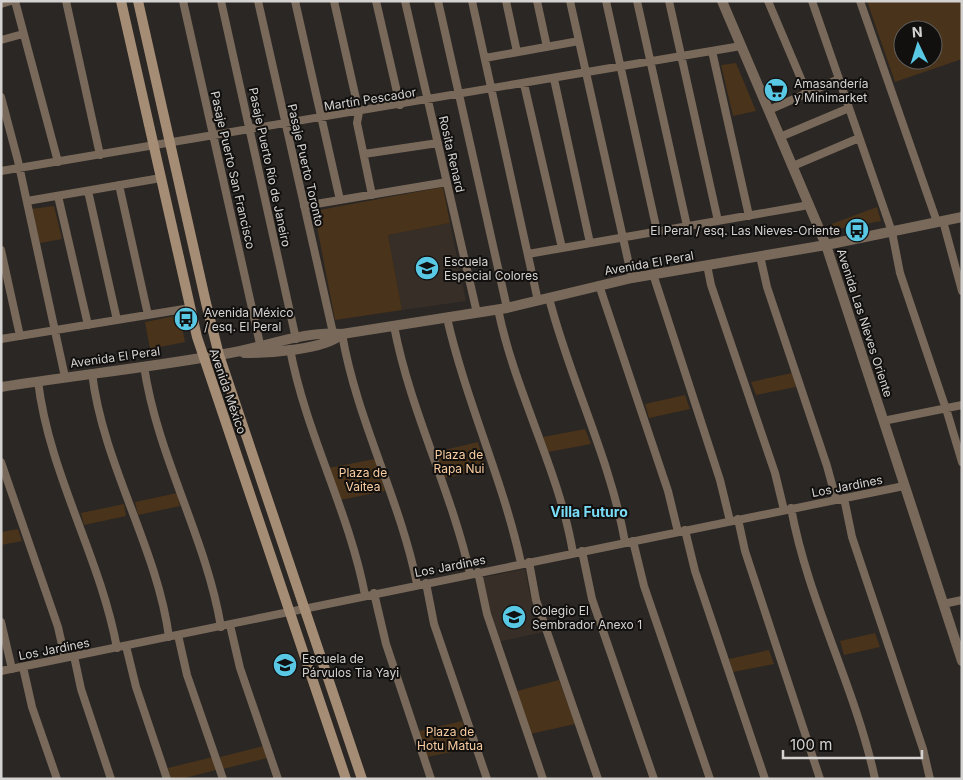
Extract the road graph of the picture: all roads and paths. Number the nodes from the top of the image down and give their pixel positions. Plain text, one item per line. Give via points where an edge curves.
1 (13, 1) edge
2 (66, 1) edge
3 (121, 1) edge
4 (138, 1) edge
5 (184, 1) edge
6 (221, 1) edge
7 (258, 1) edge
8 (295, 1) edge
9 (334, 1) edge
10 (376, 1) edge
11 (405, 1) edge
12 (438, 1) edge
13 (472, 1) edge
14 (506, 1) edge
15 (537, 1) edge
16 (570, 1) edge
17 (606, 1) edge
18 (637, 1) edge
19 (669, 1) edge
20 (722, 1) edge
21 (768, 1) edge
22 (812, 1) edge
23 (860, 1) edge
24 (1, 4) edge
25 (23, 34) junction
26 (1, 40) edge
27 (579, 42) junction
28 (742, 46) junction
29 (547, 47) junction
30 (712, 51) junction
31 (518, 52) junction
32 (681, 57) junction
33 (484, 58) junction
34 (651, 62) junction
35 (620, 67) junction
36 (586, 73) junction
37 (554, 79) junction
38 (839, 79) junction
39 (524, 84) junction
40 (492, 90) junction
41 (807, 93) junction
42 (459, 95) junction
43 (1, 97) edge
44 (428, 100) junction
45 (400, 105) junction
46 (849, 108) junction
47 (769, 110) junction
48 (359, 112) junction
49 (321, 118) junction
50 (286, 124) junction
51 (250, 130) junction
52 (214, 136) junction
53 (780, 137) junction
54 (860, 138) junction
55 (438, 143) junction
56 (170, 144) junction
57 (154, 146) junction
58 (364, 154) junction
59 (100, 155) junction
60 (58, 162) junction
61 (793, 166) junction
62 (19, 168) junction
63 (1, 171) edge
64 (161, 178) junction
65 (447, 182) junction
66 (119, 185) junction
67 (88, 191) junction
68 (372, 195) junction
69 (58, 196) junction
70 (340, 200) junction
71 (27, 201) junction
72 (809, 205) junction
73 (304, 206) junction
74 (749, 216) junction
75 (962, 217) edge
76 (718, 221) junction
77 (940, 222) junction
78 (687, 226) junction
79 (657, 231) junction
80 (892, 232) junction
81 (623, 237) junction
82 (590, 243) junction
83 (826, 245) junction
84 (562, 248) junction
85 (1, 250) edge
86 (528, 254) junction
87 (760, 256) junction
88 (707, 265) junction
89 (653, 274) junction
90 (632, 278) junction
91 (599, 284) junction
92 (962, 291) edge
93 (549, 298) junction
94 (538, 301) junction
95 (190, 308) junction
96 (503, 309) junction
97 (476, 313) junction
98 (148, 315) junction
99 (446, 318) junction
100 (118, 320) junction
101 (88, 325) junction
102 (394, 326) junction
103 (55, 330) junction
104 (338, 334) junction
105 (20, 336) junction
106 (296, 338) junction
107 (1, 339) edge
108 (260, 344) junction
109 (290, 349) junction
110 (233, 353) junction
111 (219, 355) junction
112 (203, 357) junction
113 (144, 366) junction
114 (92, 373) junction
115 (65, 377) junction
116 (38, 381) junction
117 (1, 387) edge
118 (962, 405) edge
119 (946, 408) junction
120 (884, 421) junction
121 (1, 462) edge
122 (962, 462) edge
123 (904, 486) junction
124 (840, 499) junction
125 (788, 509) junction
126 (734, 520) junction
127 (681, 531) junction
128 (629, 541) junction
129 (582, 551) junction
130 (573, 553) junction
131 (525, 562) junction
132 (474, 573) junction
133 (426, 583) junction
134 (417, 584) junction
135 (374, 593) junction
136 (365, 595) junction
137 (962, 600) edge
138 (943, 604) junction
139 (305, 610) junction
140 (290, 613) junction
141 (1, 622) edge
142 (230, 625) junction
143 (221, 627) junction
144 (178, 635) junction
145 (169, 637) junction
146 (126, 646) junction
147 (117, 648) junction
148 (74, 656) junction
149 (64, 658) junction
150 (962, 661) edge
151 (23, 666) junction
152 (12, 669) junction
153 (1, 671) edge
154 (57, 779) edge
155 (112, 779) edge
156 (167, 779) edge
157 (223, 779) edge
158 (278, 779) edge
159 (346, 779) edge
160 (362, 779) edge
161 (431, 779) edge
162 (487, 779) edge
163 (543, 779) edge
164 (598, 779) edge
165 (654, 779) edge
166 (710, 779) edge
167 (765, 779) edge
168 (820, 779) edge
169 (875, 779) edge
170 (930, 779) edge

1 - 24 street
1 - 25 street
2 - 59 street
3 - 57 main road, Avenida México
4 - 56 main road, Avenida México
5 - 52 street, Pasaje Puerto San Francisco
6 - 51 street, Pasaje Puerto Río de Janeiro
7 - 50 street, Pasaje Puerto Toronto
8 - 49 street
9 - 48 street
10 - 45 street
11 - 44 street, Rosita Renard
12 - 42 street
13 - 33 street
14 - 31 street
15 - 29 street
16 - 27 street
17 - 35 street
18 - 34 street
19 - 32 street
20 - 28 street, Avenida Las Nieves Oriente
21 - 41 street
22 - 38 street
23 - 77 street
25 - 26 street
25 - 60 street
27 - 29 street
27 - 36 street
28 - 30 street, Martín Pescador
28 - 47 street, Avenida Las Nieves Oriente
29 - 31 street
30 - 32 street, Martín Pescador
30 - 74 street
31 - 33 street
32 - 34 street, Martín Pescador
32 - 76 street
33 - 40 street
34 - 35 street, Martín Pescador
34 - 78 street
35 - 36 street, Martín Pescador
35 - 79 street
36 - 37 street, Martín Pescador
36 - 81 street
37 - 39 street, Martín Pescador
37 - 82 street
38 - 41 street
38 - 46 street
39 - 40 street, Martín Pescador
39 - 84 street
40 - 42 street, Martín Pescador
40 - 86 street
41 - 47 street
42 - 44 street, Martín Pescador
42 - 96 street
43 - 62 street
44 - 45 street, Martín Pescador
44 - 55 street, Rosita Renard
45 - 48 street, Martín Pescador
46 - 53 street
46 - 54 street
47 - 53 street, Avenida Las Nieves Oriente
48 - 49 street, Martín Pescador
48 - 58 street via 357,124
49 - 50 street, Martín Pescador
49 - 70 street
50 - 51 street, Martín Pescador
50 - 73 street, Pasaje Puerto Toronto
51 - 52 street, Martín Pescador
51 - 106 street, Pasaje Puerto Río de Janeiro
52 - 56 street, Martín Pescador
52 - 108 street, Pasaje Puerto San Francisco
53 - 61 street, Avenida Las Nieves Oriente
54 - 61 street
54 - 80 street
55 - 58 street
55 - 65 street, Rosita Renard
56 - 57 street, Martín Pescador
56 - 111 main road, Avenida México
57 - 59 street, Martín Pescador
57 - 64 main road, Avenida México
58 - 68 street
59 - 60 street, Martín Pescador
60 - 62 street, Martín Pescador
61 - 72 street, Avenida Las Nieves Oriente
62 - 63 street, Martín Pescador
62 - 71 street
64 - 66 street
64 - 95 main road, Avenida México
65 - 68 street
65 - 97 street, Rosita Renard
66 - 67 street
66 - 98 street
67 - 69 street
67 - 100 street
68 - 70 street
69 - 71 street
69 - 101 street
70 - 73 street
71 - 103 street
72 - 74 street
72 - 83 street, Avenida Las Nieves Oriente
73 - 104 street, Pasaje Puerto Toronto
74 - 76 street
75 - 77 street, Avenida El Peral
76 - 78 street
77 - 80 street, Avenida El Peral
77 - 92 street
78 - 79 street
79 - 81 street
80 - 83 street, Avenida El Peral
80 - 119 street via 900,273
81 - 82 street
81 - 90 street
82 - 84 street
83 - 87 street, Avenida El Peral
83 - 120 street, Avenida Las Nieves Oriente
84 - 86 street
85 - 105 street
86 - 94 street
87 - 88 street, Avenida El Peral
87 - 124 street via 767,287
88 - 89 street, Avenida El Peral
88 - 125 street via 711,285
89 - 90 street, Avenida El Peral
89 - 126 street
90 - 91 street, Avenida El Peral
91 - 93 street, Avenida El Peral
91 - 127 street
93 - 94 street, Avenida El Peral
93 - 128 street
94 - 96 street, Avenida El Peral
95 - 98 street
95 - 112 main road, Avenida México
96 - 97 street, Avenida El Peral
96 - 130 street via 509,352 564,513
97 - 99 street, Avenida El Peral
98 - 100 street
99 - 102 street, Avenida El Peral
99 - 131 street
100 - 101 street
101 - 103 street
102 - 104 street, Avenida El Peral
102 - 132 street via 402,363
103 - 105 street
103 - 115 street
104 - 106 street, Avenida El Peral
104 - 109 street, Avenida El Peral via 334,341
104 - 134 street, Pasaje Puerto Toronto via 408,547
105 - 107 street
106 - 108 street, Avenida El Peral
108 - 110 street, Avenida El Peral
109 - 110 street, Avenida El Peral
109 - 136 street via 299,392 355,552
110 - 111 street, Avenida El Peral
111 - 112 street, Avenida El Peral
111 - 139 main road, Avenida México
112 - 113 street, Avenida El Peral
112 - 140 main road, Avenida México
113 - 114 street, Avenida El Peral
113 - 143 street via 152,410 211,584
114 - 115 street, Avenida El Peral
114 - 145 street via 100,423 161,598
115 - 116 street, Avenida El Peral
116 - 117 street, Avenida El Peral
116 - 147 street via 45,425 108,609
118 - 119 street
119 - 120 street
119 - 122 street
120 - 123 street, Avenida Las Nieves Oriente
121 - 149 street via 58,627
123 - 124 street, Los Jardines
123 - 138 street, Avenida Las Nieves Oriente
124 - 125 street, Los Jardines
124 - 170 street via 923,749
125 - 126 street, Los Jardines
125 - 169 street via 866,742
126 - 127 street, Los Jardines
126 - 168 street
127 - 128 street, Los Jardines
127 - 167 street
128 - 129 street, Los Jardines
128 - 166 street
129 - 130 street, Los Jardines
129 - 165 street via 592,599
130 - 131 street, Los Jardines
131 - 132 street, Los Jardines
131 - 164 street
132 - 133 street, Los Jardines
132 - 163 street
133 - 134 street, Los Jardines
133 - 162 street via 434,624
134 - 135 street, Los Jardines
135 - 136 street, Los Jardines
135 - 161 street via 384,637
136 - 139 street, Los Jardines
137 - 138 street
138 - 150 street, Avenida Las Nieves Oriente
139 - 140 street, Los Jardines
139 - 160 main road, Avenida México
140 - 142 street, Los Jardines
140 - 159 main road, Avenida México
141 - 152 street
142 - 143 street, Los Jardines
142 - 158 street via 240,668
143 - 144 street, Los Jardines
144 - 145 street, Los Jardines
144 - 157 street
145 - 146 street, Los Jardines
146 - 147 street, Los Jardines
146 - 156 street via 136,687
147 - 148 street, Los Jardines
148 - 149 street, Los Jardines
148 - 155 street via 84,698
149 - 151 street, Los Jardines
151 - 152 street, Los Jardines
151 - 154 street via 32,707
152 - 153 street, Los Jardines

